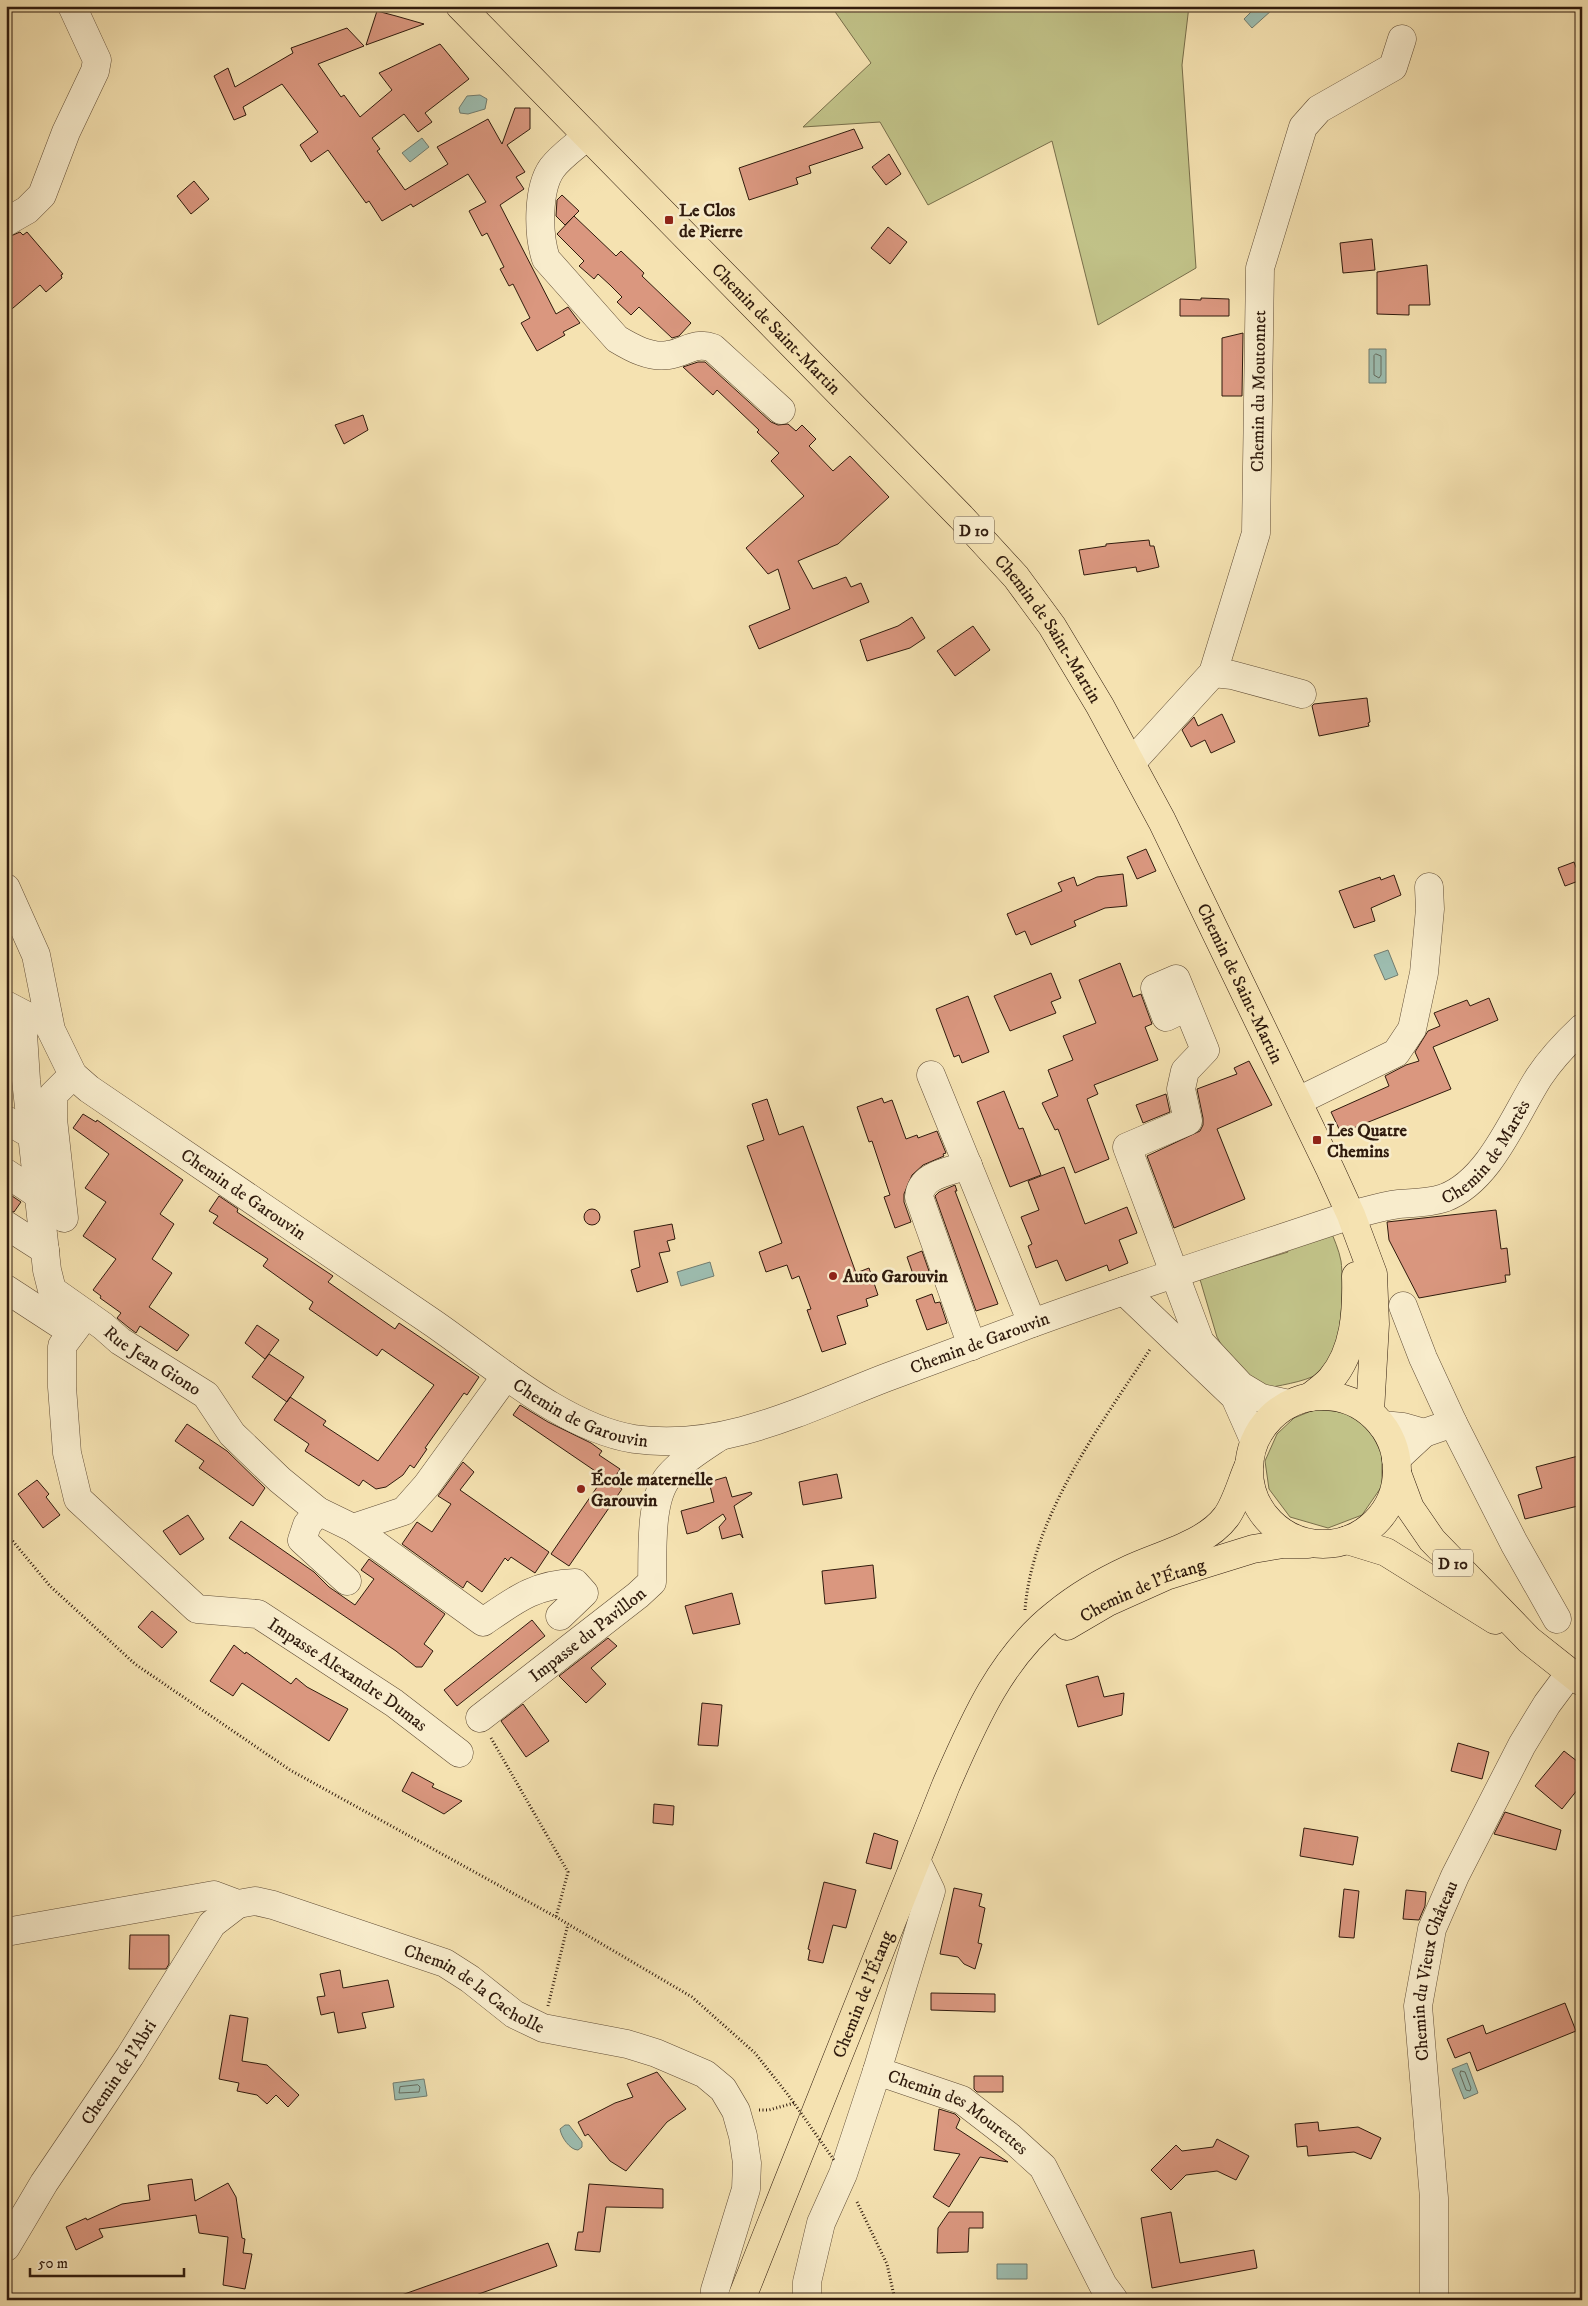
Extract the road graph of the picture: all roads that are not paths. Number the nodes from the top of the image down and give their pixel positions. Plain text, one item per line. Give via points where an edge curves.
1 (72, 6) edge
2 (460, 6) edge
3 (1402, 38) dead end
4 (587, 136) junction
5 (6, 222) edge
6 (781, 410) dead end
7 (1213, 673) junction
8 (1302, 694) dead end
9 (1131, 763) junction
10 (1429, 886) dead end
11 (6, 888) edge
12 (1187, 1007) dead end
13 (27, 1013) edge
14 (1582, 1028) edge
15 (73, 1075) junction
16 (931, 1076) dead end
17 (1298, 1101) junction
18 (6, 1120) edge
19 (34, 1136) junction
20 (968, 1165) junction
21 (6, 1173) edge
22 (39, 1195) junction
23 (64, 1218) dead end
24 (1353, 1222) junction
25 (6, 1225) edge
26 (45, 1250) junction
27 (1174, 1274) junction
28 (6, 1289) edge
29 (1124, 1291) junction
30 (1403, 1306) dead end
31 (79, 1323) junction
32 (1032, 1323) junction
33 (972, 1346) junction
34 (506, 1376) junction
35 (1300, 1400) junction
36 (1376, 1419) junction
37 (1453, 1423) junction
38 (1424, 1433) junction
39 (720, 1436) junction
40 (1252, 1452) junction
41 (1397, 1466) junction
42 (318, 1511) junction
43 (353, 1528) junction
44 (1347, 1540) junction
45 (1318, 1544) junction
46 (346, 1581) dead end
47 (560, 1616) dead end
48 (1557, 1619) dead end
49 (1529, 1640) junction
50 (1576, 1678) edge
51 (991, 1692) junction
52 (480, 1718) road end
53 (459, 1753) dead end
54 (917, 1862) junction
55 (238, 1904) junction
56 (6, 1932) edge
57 (877, 2071) junction
58 (6, 2247) edge
59 (714, 2300) edge
60 (741, 2300) edge
61 (807, 2300) edge
62 (1114, 2300) edge
63 (1434, 2300) edge

1 - 5 street via 97,60 95,70 42,195 27,210
2 - 4 main road, Chemin de Saint-Martin / D 10
3 - 7 street, Chemin du Moutonnet via 1393,67 1319,109 1303,127 1260,268 1256,533
4 - 6 street via 552,168 547,178 540,214 542,248 546,259 617,340 656,355 669,355 695,346 713,348
4 - 9 main road, Chemin de Saint-Martin / D 10 via 1016,577 1052,626
7 - 8 street
7 - 9 street, Chemin du Moutonnet
9 - 17 main road, Chemin de Saint-Martin / D 10
10 - 17 street via 1424,973 1412,1029 1396,1053
11 - 13 street, Chemin de Garouvin via 36,955
12 - 27 street via 1205,1050 1185,1071 1181,1089 1188,1121 1127,1147
13 - 15 street, Chemin de Garouvin via 64,1058
13 - 19 street, Rue Jean Giono via 23,1034
14 - 24 street, Chemin de Martès via 1540,1076 1486,1166 1468,1184 1446,1197 1422,1204 1399,1204
15 - 23 street via 54,1095
15 - 34 street, Chemin de Garouvin
16 - 20 street
17 - 24 main road, Chemin de Saint-Martin / D 10
18 - 19 street
19 - 22 street, Rue Jean Giono
20 - 32 street
20 - 33 street via 926,1180 920,1188 919,1197
21 - 22 street
22 - 26 street, Rue Jean Giono
24 - 27 street, Chemin de Garouvin
24 - 35 main road, D 10 via 1357,1304 1352,1335 1344,1359 1330,1380
24 - 36 main road, D 10 via 1373,1274
25 - 26 street
26 - 31 street, Rue Jean Giono via 52,1290
27 - 29 street, Chemin de Garouvin
27 - 35 street via 1200,1342 1241,1386 1261,1398
28 - 31 street
29 - 32 street, Chemin de Garouvin
29 - 40 street via 1235,1397
30 - 37 street
31 - 42 street, Rue Jean Giono via 120,1341 206,1395 232,1434
31 - 53 street, Impasse Alexandre Dumas via 62,1346 67,1453 78,1499 197,1609 258,1614 394,1703
32 - 33 street, Chemin de Garouvin
33 - 39 street, Chemin de Garouvin via 778,1421
34 - 39 street, Chemin de Garouvin via 561,1412 633,1439 698,1440
34 - 43 street via 427,1485 404,1511
35 - 36 main road via 1331,1396 1352,1401
35 - 40 main road via 1268,1419
36 - 38 street
36 - 41 main road via 1392,1441
37 - 38 street
37 - 48 street
38 - 41 street
39 - 52 street, Impasse du Pavillon via 691,1455 668,1476 659,1494 654,1522 652,1582
40 - 45 main road via 1251,1488 1260,1509 1276,1527 1296,1538
40 - 51 main road, Chemin de l’Étang via 1226,1517 1206,1535 1130,1569 1055,1614 1022,1645
41 - 44 main road via 1393,1495 1382,1514 1367,1530
41 - 49 main road, D 10 via 1410,1508 1432,1540
42 - 43 street, Rue Jean Giono
42 - 46 street via 307,1525 302,1540
43 - 47 street, Rue Jean Giono via 483,1622 523,1595 554,1583 575,1583 584,1593
44 - 45 main road
44 - 49 main road, D 10 via 1386,1552
45 - 51 main road, Chemin de l’Étang via 1283,1544 1253,1549 1166,1576 1108,1602 1055,1633
49 - 50 main road, D 10
50 - 63 street, Chemin du Vieux Château via 1547,1704 1522,1745 1455,1876 1432,1929 1418,2006 1434,2198
51 - 54 main road, Chemin de l’Étang via 972,1726
54 - 57 street, Chemin des Mourettes via 931,1892
54 - 60 main road, Chemin de l’Étang
55 - 56 street, Chemin de la Cacholle via 214,1895
55 - 58 street, Chemin de l'Abri via 212,1924
55 - 59 street, Chemin de la Cacholle via 255,1901 272,1905 445,1963 514,2014 543,2028 627,2044 705,2074 723,2089 736,2111 747,2163 746,2189
57 - 61 street via 821,2223 807,2282
57 - 62 street, Chemin des Mourettes via 962,2100 1043,2167 1103,2285

